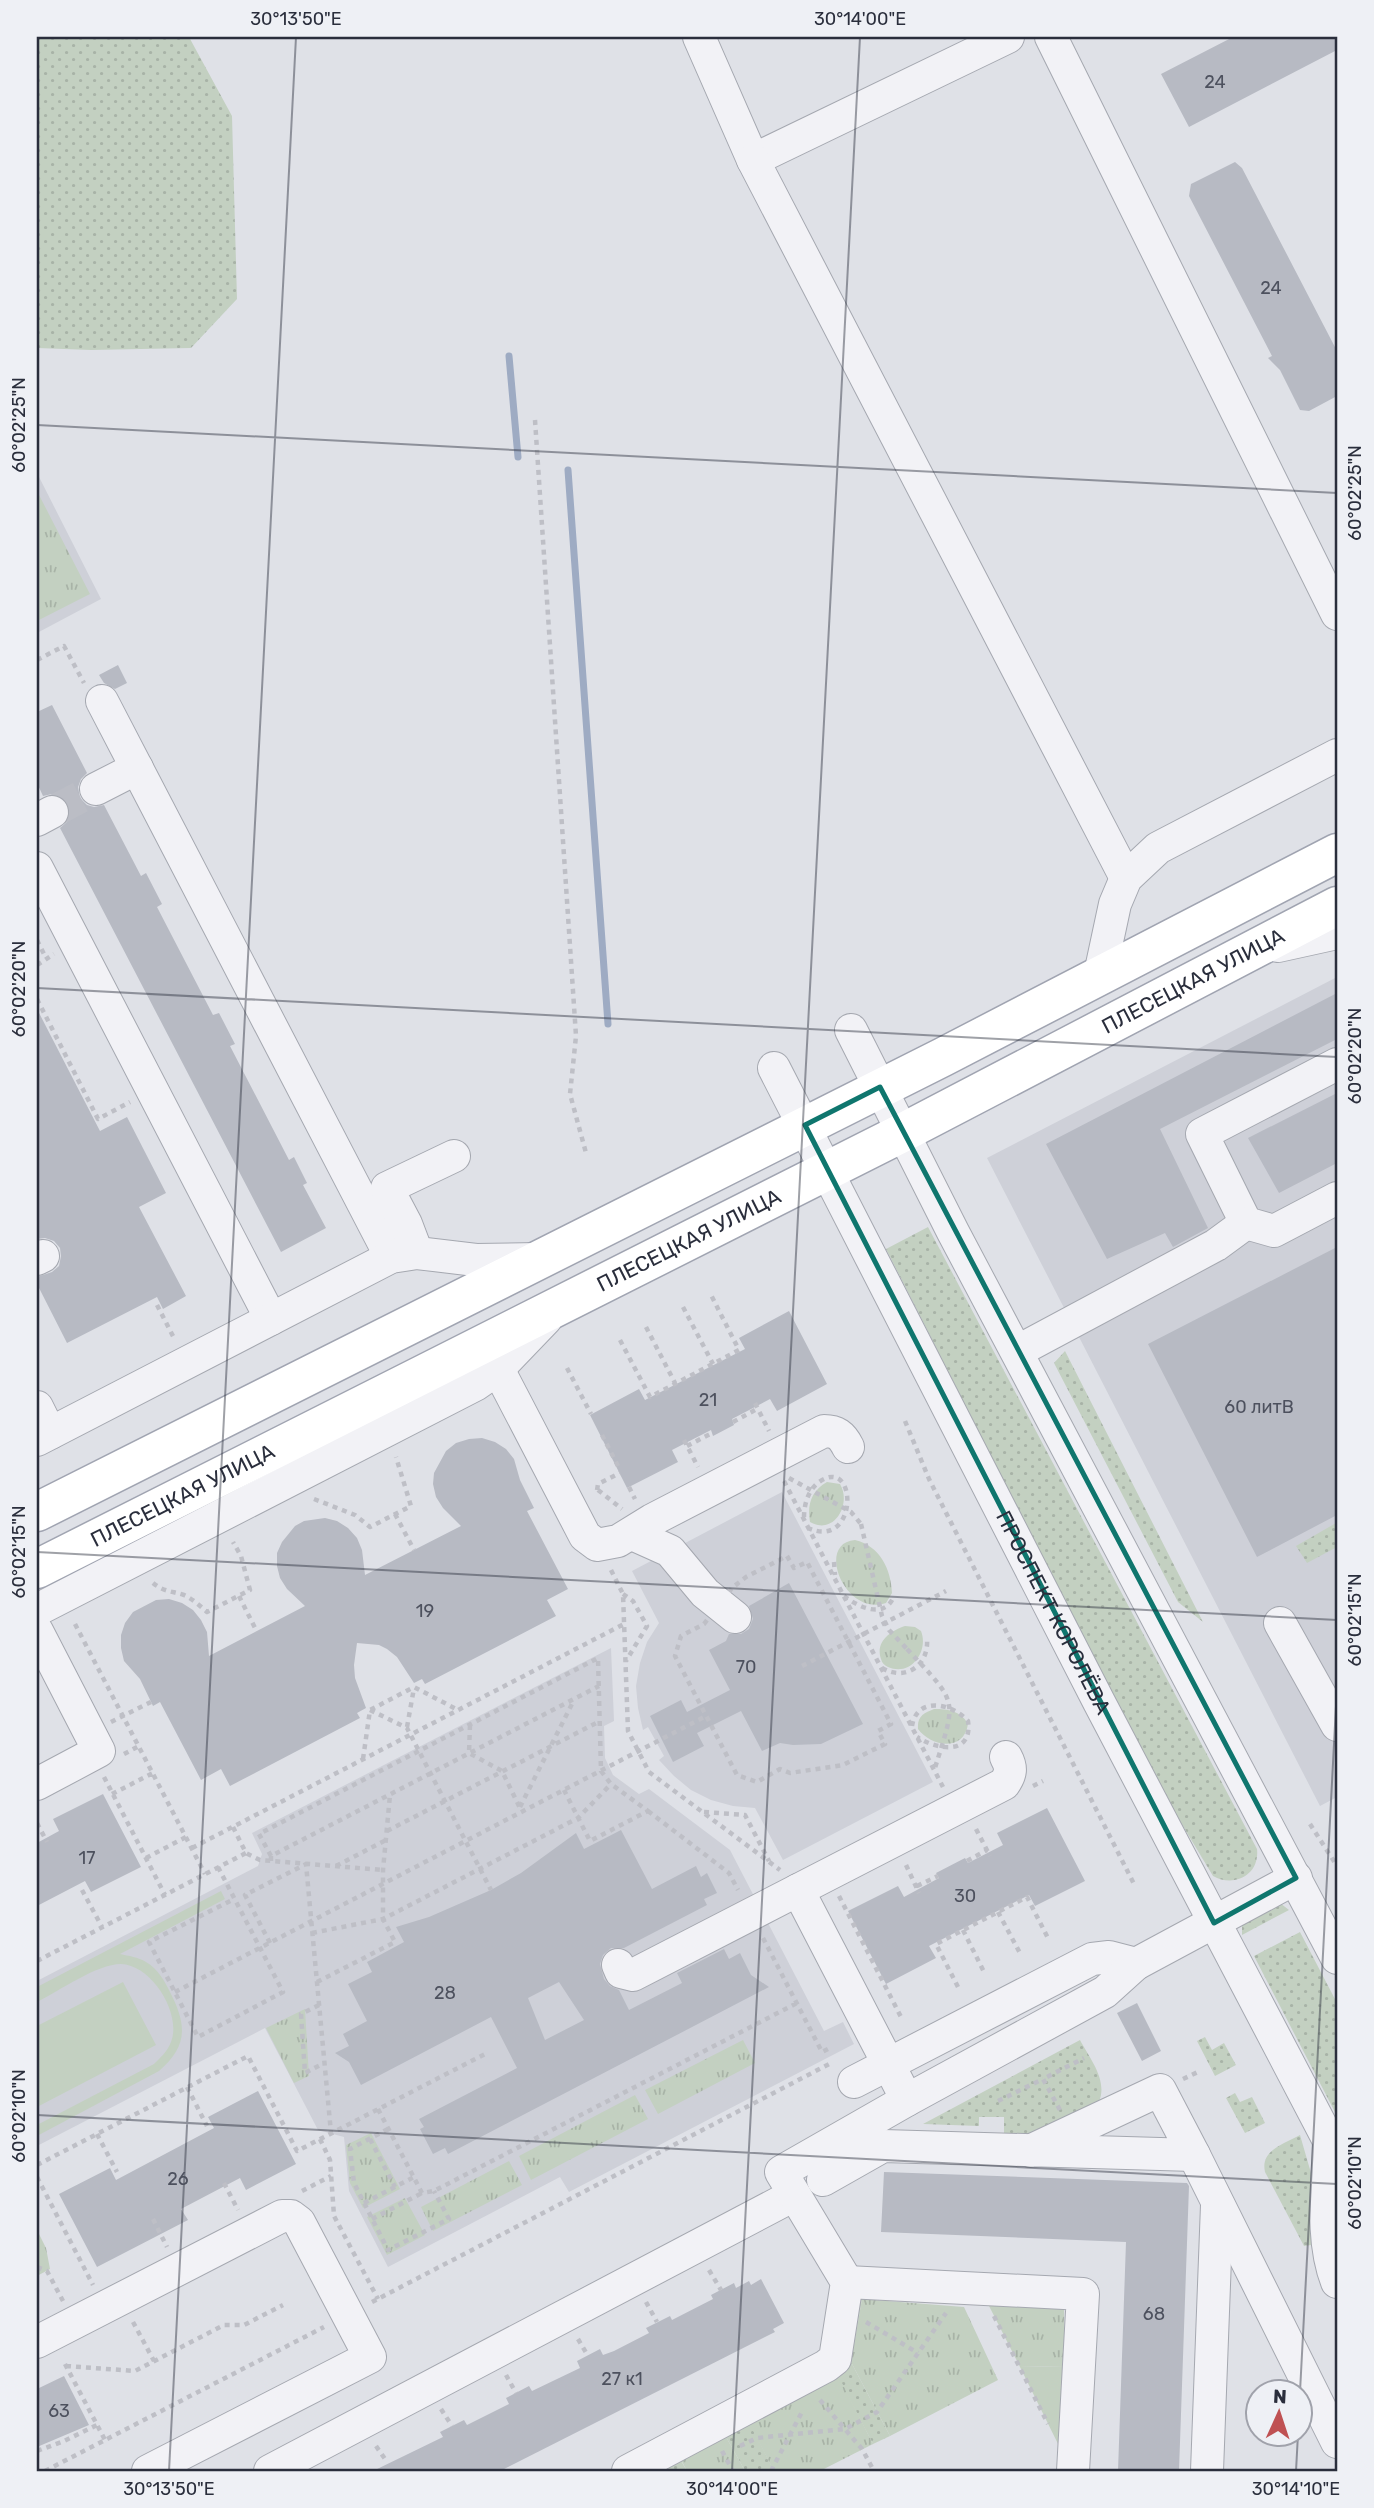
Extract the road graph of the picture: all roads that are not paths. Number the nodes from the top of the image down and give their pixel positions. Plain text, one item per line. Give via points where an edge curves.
1 (699, 37) edge
2 (1007, 37) edge
3 (1051, 37) edge
4 (753, 160) junction
5 (1337, 614) edge
6 (93, 693) road end
7 (1337, 755) edge
8 (137, 768) junction
9 (96, 789) tunnel mouth
10 (1337, 853) edge
11 (37, 868) edge
12 (1126, 877) junction
13 (1337, 906) edge
14 (1337, 933) edge
15 (1246, 953) junction
16 (1100, 974) junction
17 (851, 1030) dead end
18 (1337, 1064) edge
19 (774, 1068) dead end
20 (880, 1087) junction
21 (805, 1125) junction
22 (902, 1133) junction
23 (454, 1156) dead end
24 (828, 1171) junction
25 (1337, 1198) edge
26 (1246, 1223) junction
27 (404, 1255) junction
28 (538, 1259) junction
29 (557, 1307) junction
30 (271, 1319) junction
31 (1018, 1351) junction
32 (498, 1369) junction
33 (41, 1427) edge
34 (848, 1447) dead end
35 (37, 1512) edge
36 (632, 1534) junction
37 (37, 1569) edge
38 (37, 1610) edge
39 (727, 1610) road end
40 (1280, 1623) dead end
41 (37, 1631) edge
42 (1337, 1725) edge
43 (1006, 1757) dead end
44 (37, 1784) edge
45 (1296, 1878) junction
46 (798, 1890) junction
47 (1214, 1923) junction
48 (1337, 1958) edge
49 (1136, 1964) junction
50 (618, 1965) dead end
51 (882, 2052) junction
52 (854, 2082) dead end
53 (907, 2100) junction
54 (1333, 2149) edge
55 (1030, 2151) junction
56 (1194, 2155) junction
57 (823, 2180) dead end
58 (794, 2195) junction
59 (1217, 2200) junction
60 (847, 2282) junction
61 (1337, 2282) edge
62 (54, 2334) edge
63 (1337, 2442) edge
64 (665, 2462) edge
65 (148, 2471) edge
66 (270, 2471) edge
67 (628, 2471) edge
68 (1073, 2471) edge
69 (1207, 2471) edge

1 - 4 street
2 - 4 street
3 - 5 street
4 - 12 street
6 - 8 street
7 - 12 street via 1158,848
8 - 9 street
8 - 27 street
10 - 16 main road
11 - 30 street
12 - 16 street via 1115,904
13 - 15 main road, ПЛЕСЕЦКАЯ УЛИЦА
14 - 15 street
15 - 22 main road, ПЛЕСЕЦКАЯ УЛИЦА
16 - 20 main road
17 - 20 street
18 - 26 street via 1202,1134
19 - 21 street, ПРОСПЕКТ КОРОЛЁВА
20 - 21 main road
20 - 22 street
21 - 24 street, ПРОСПЕКТ КОРОЛЁВА
21 - 28 main road
22 - 24 main road, ПЛЕСЕЦКАЯ УЛИЦА
22 - 31 street
23 - 27 street via 387,1188 406,1224
24 - 29 main road, ПЛЕСЕЦКАЯ УЛИЦА
24 - 47 street, ПРОСПЕКТ КОРОЛЁВА
25 - 26 street via 1275,1231
26 - 31 street via 1216,1245
27 - 28 street
27 - 30 street
28 - 35 main road
29 - 32 street
29 - 37 main road, ПЛЕСЕЦКАЯ УЛИЦА
30 - 33 street
31 - 45 street
32 - 36 street via 585,1536 597,1545
32 - 38 street via 475,1385
34 - 36 street via 834,1432 824,1431
36 - 39 street via 670,1551 705,1593
40 - 42 street
41 - 44 street via 99,1751
43 - 46 street via 1010,1775 1004,1784 962,1814
45 - 47 street
45 - 48 street
46 - 50 street via 633,1976 621,1972
46 - 51 street
47 - 49 street
47 - 54 street, ПРОСПЕКТ КОРОЛЁВА
49 - 51 street via 1109,1957 1092,1959
49 - 53 street via 1105,1992
51 - 52 street
51 - 53 street
53 - 58 street via 781,2172
54 - 61 street via 1326,2235
55 - 56 street
55 - 56 street via 1160,2090
55 - 57 street via 883,2146
56 - 59 street
58 - 60 street
58 - 66 street
59 - 63 street
59 - 69 street
60 - 64 street via 835,2359 808,2384
60 - 68 street via 1083,2294
62 - 65 street via 282,2216 299,2222 370,2357
64 - 67 street

